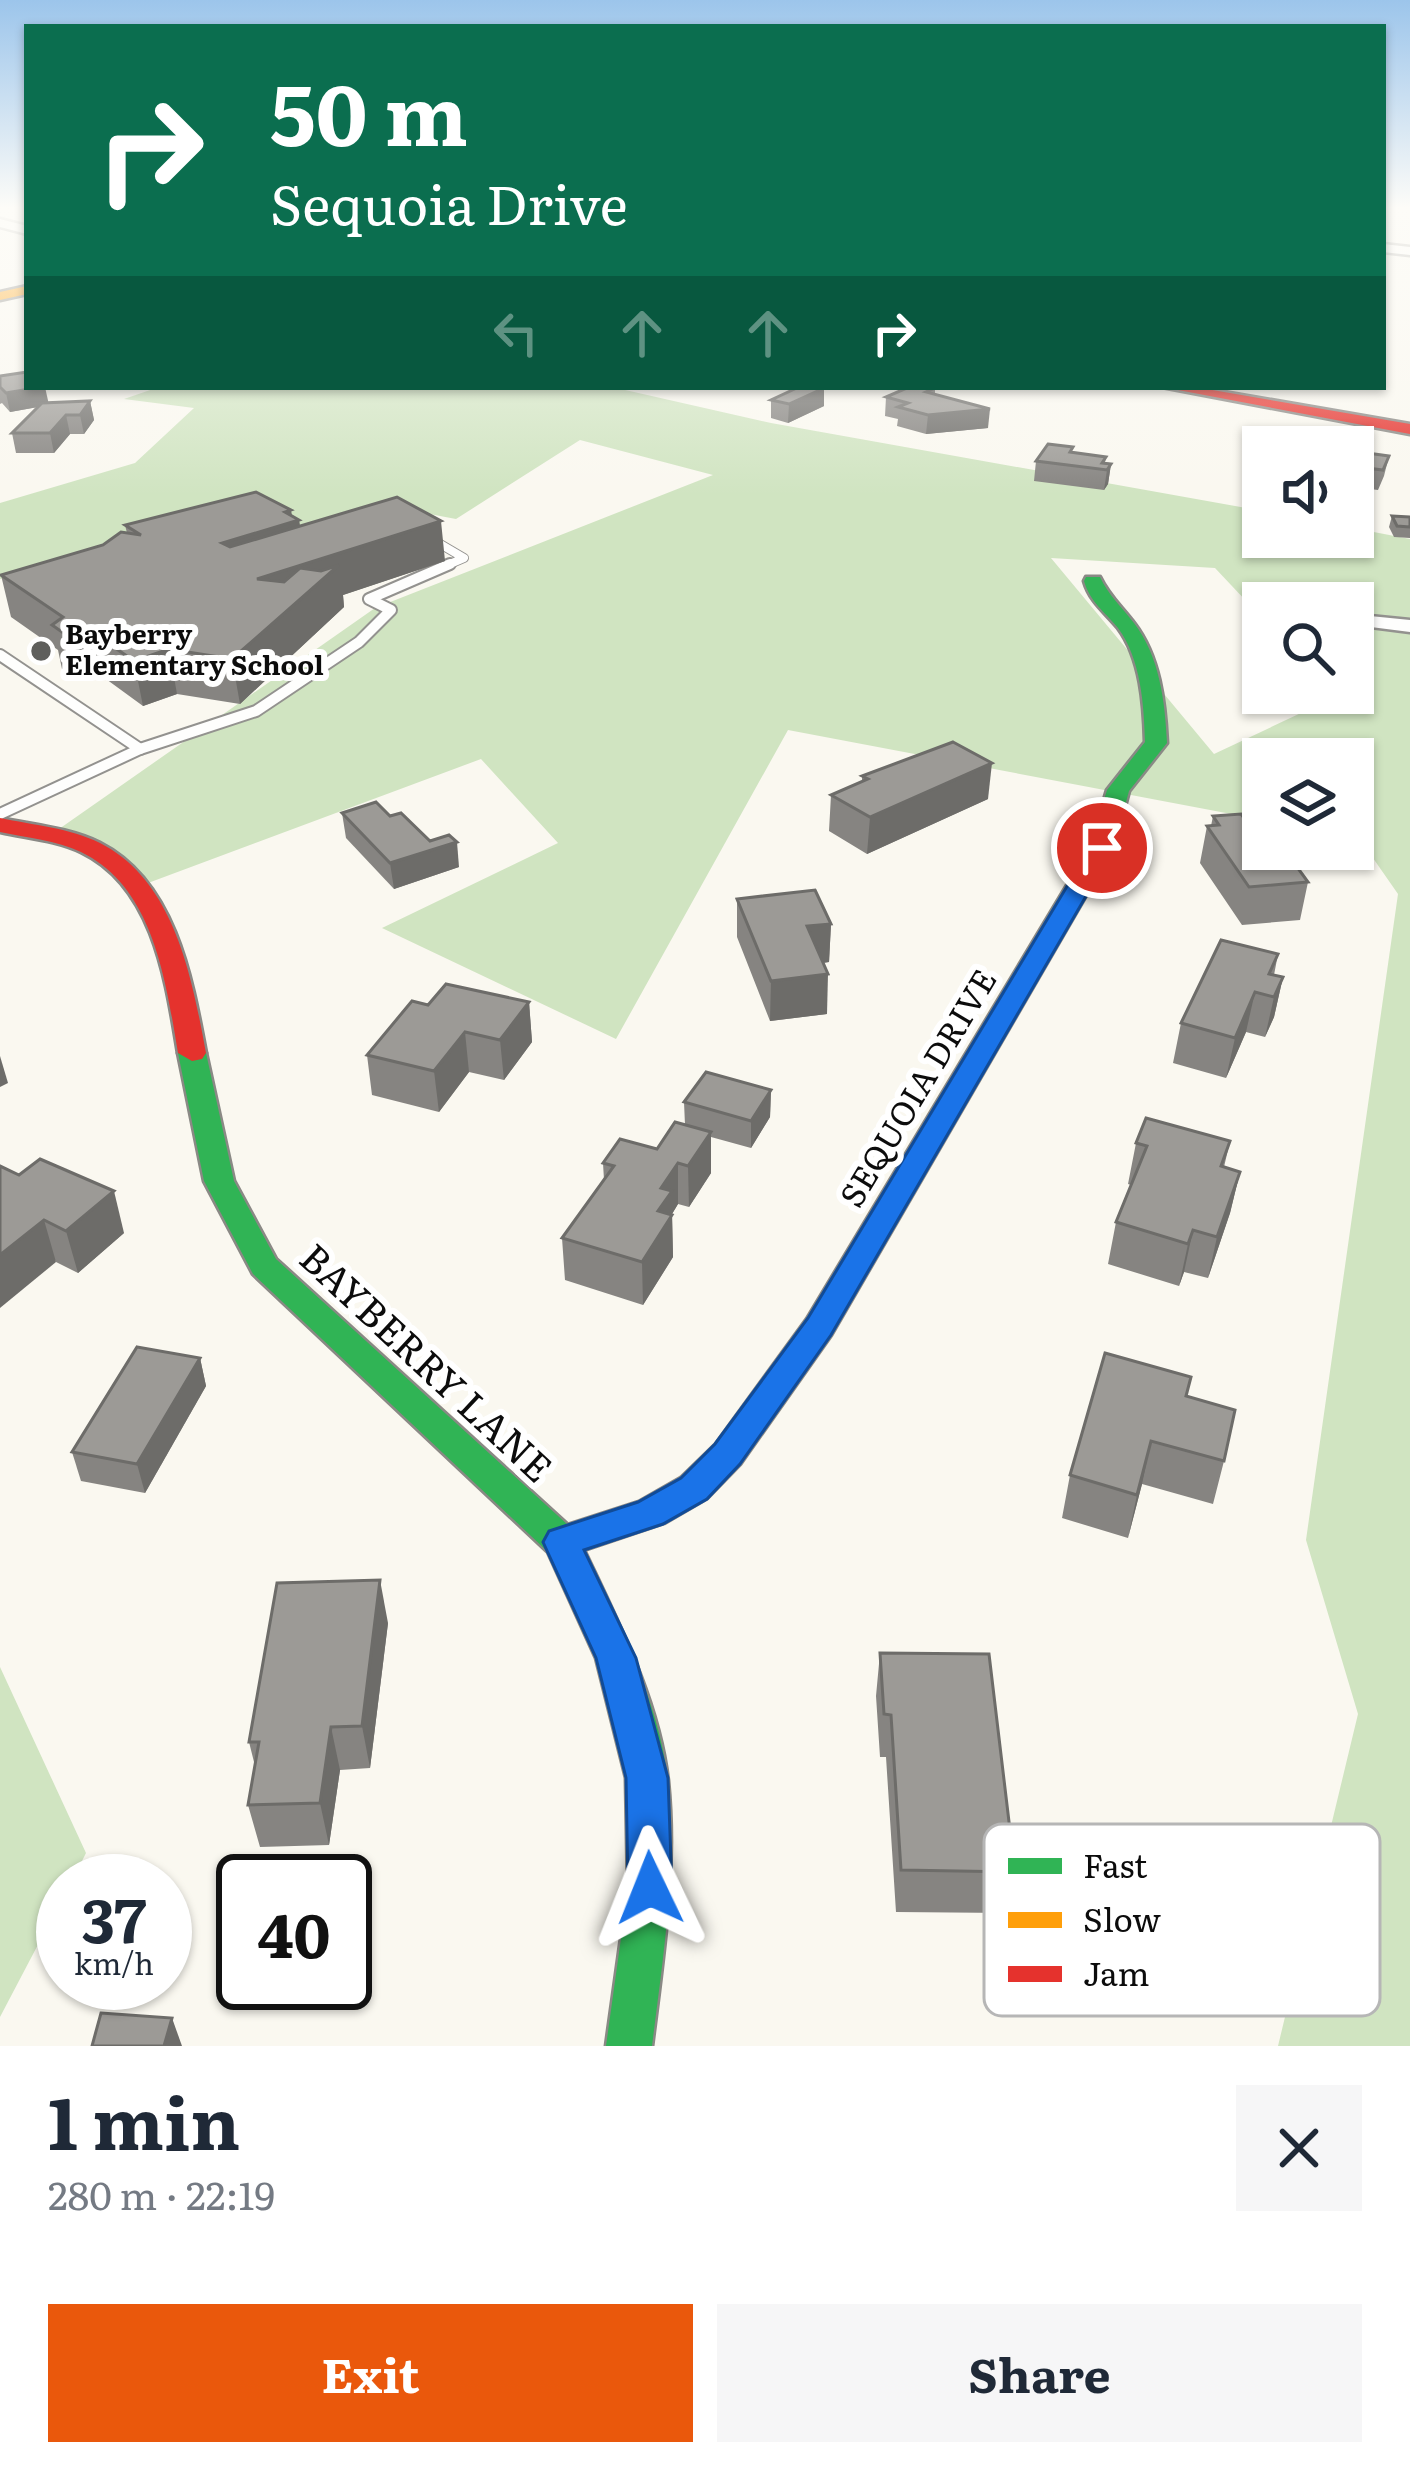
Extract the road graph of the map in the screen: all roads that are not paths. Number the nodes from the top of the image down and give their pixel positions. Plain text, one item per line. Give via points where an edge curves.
1 (1185, 390) edge
2 (1410, 429) edge
3 (424, 535) edge
4 (1093, 581) dead end
5 (1374, 622) edge
6 (1410, 626) edge
7 (0, 655) edge
8 (140, 748) junction
9 (0, 814) edge
10 (0, 825) edge
11 (562, 1542) junction
12 (629, 2046) edge

1 - 2 street
3 - 8 lane via 464,558 370,598 391,610 256,711
4 - 11 street, SEQUOIA DRIVE via 1100,602 1130,628 1156,727 1156,743 1118,785 1102,848 819,1327 728,1454 694,1488 650,1513
5 - 6 street
7 - 8 lane
8 - 9 lane
10 - 11 street, BAYBERRY LANE via 84,844 122,868 166,948 215,1171 264,1266
11 - 12 street, BAYBERRY LANE via 616,1658 647,1778 650,1888

